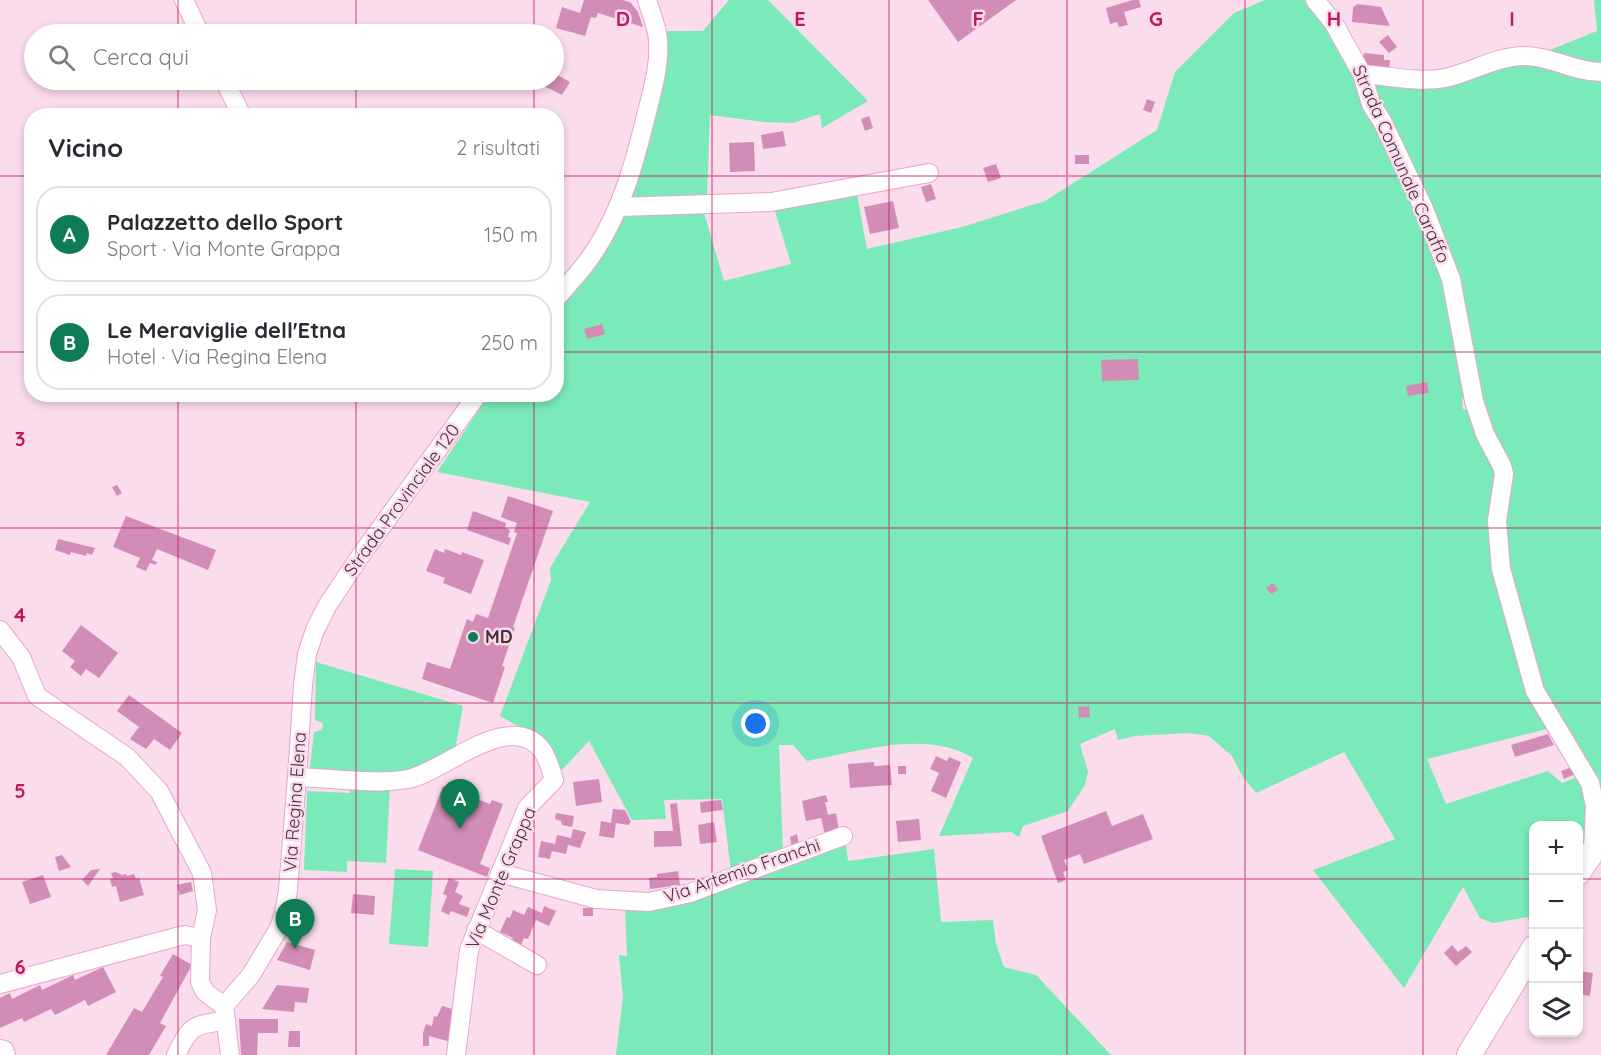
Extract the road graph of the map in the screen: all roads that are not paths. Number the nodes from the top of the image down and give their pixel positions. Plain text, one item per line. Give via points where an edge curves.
1 (184, 0) edge
2 (647, 0) edge
3 (1315, 0) edge
4 (195, 24) edge
5 (1601, 72) edge
6 (1362, 74) junction
7 (229, 90) edge
8 (238, 108) edge
9 (929, 173) dead end
10 (619, 207) junction
11 (564, 289) edge
12 (472, 402) edge
13 (327, 606) joint
14 (0, 630) edge
15 (297, 777) junction
16 (843, 836) dead end
17 (1597, 844) edge
18 (1583, 865) edge
19 (500, 873) junction
20 (476, 930) junction
21 (201, 938) junction
22 (1529, 955) edge
23 (537, 965) dead end
24 (0, 984) edge
25 (225, 1014) junction
26 (0, 1049) edge
27 (6, 1055) edge
28 (176, 1055) edge
29 (230, 1055) edge
30 (456, 1055) edge
31 (1469, 1055) edge

1 - 4 street
2 - 10 street via 658,38 656,74
3 - 6 street, Strada Comunale Caraffo via 1333,22
5 - 6 street via 1586,72 1544,58 1512,56 1444,78
6 - 17 street, Strada Comunale Caraffo via 1371,104 1424,209 1451,279 1474,401 1504,474 1497,521 1502,569 1535,691 1590,783
7 - 8 street
9 - 10 street via 771,202
10 - 11 street via 593,254
12 - 13 street, Strada Provinciale 120
13 - 15 street, Via Regina Elena via 307,654
14 - 21 street via 21,657 37,696 127,757 159,791 202,873 207,910
15 - 19 street, Via Monte Grappa via 395,782 429,772 494,738 524,737 543,751 554,780 527,808
15 - 25 street, Via Regina Elena via 284,915
16 - 19 street, Via Artemio Franchi via 690,893 649,902 596,899
17 - 18 main road
19 - 20 street, Via Monte Grappa
20 - 23 street
20 - 30 street, Via Monte Grappa via 469,950
21 - 24 street via 184,935
21 - 25 street via 200,982
22 - 31 main road
25 - 28 street via 193,1027
25 - 29 street
26 - 27 street

